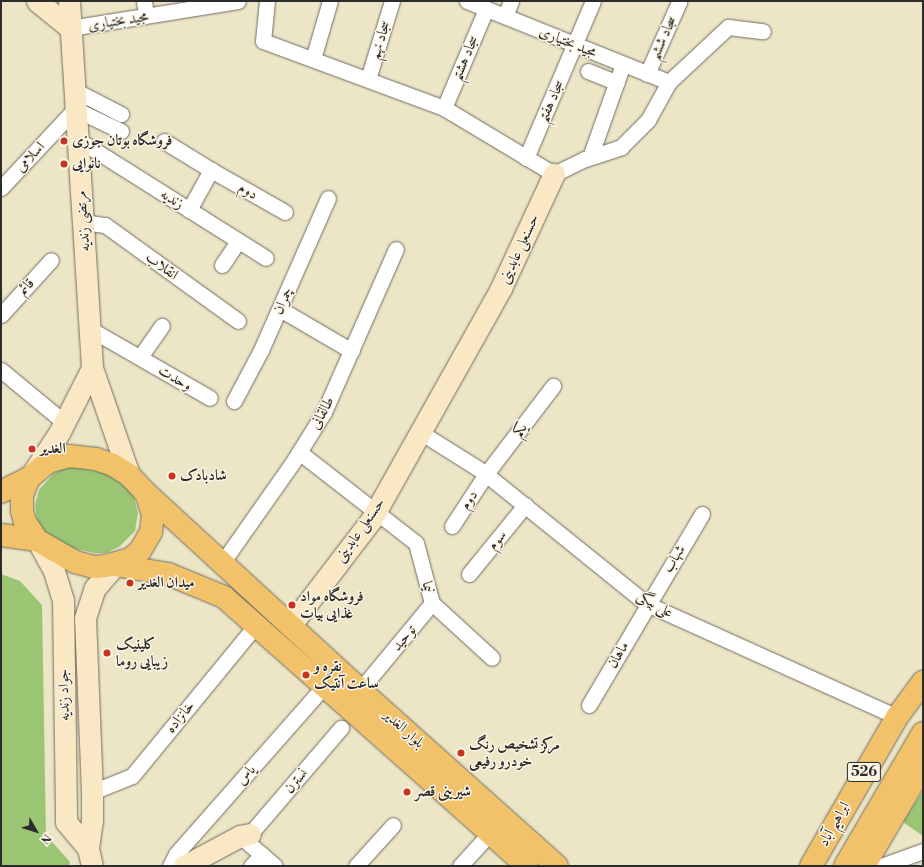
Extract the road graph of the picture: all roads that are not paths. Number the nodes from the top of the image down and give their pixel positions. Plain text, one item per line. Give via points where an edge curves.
1 (37, 1) edge
2 (69, 1) edge
3 (238, 1) edge
4 (267, 1) edge
5 (330, 1) edge
6 (392, 1) edge
7 (467, 1) edge
8 (511, 1) edge
9 (593, 1) edge
10 (679, 2) edge
11 (209, 3) edge
12 (486, 9) junction
13 (505, 16) junction
14 (70, 28) junction
15 (763, 31) dead end
16 (576, 45) junction
17 (313, 59) junction
18 (623, 64) junction
19 (588, 71) dead end
20 (647, 74) junction
21 (368, 79) junction
22 (669, 82) junction
23 (617, 83) junction
24 (75, 99) junction
25 (444, 108) junction
26 (121, 114) dead end
27 (121, 132) dead end
28 (77, 139) junction
29 (164, 141) dead end
30 (590, 157) junction
31 (526, 158) junction
32 (211, 170) junction
33 (554, 174) junction
34 (1, 188) edge
35 (328, 198) dead end
36 (189, 210) junction
37 (285, 212) dead end
38 (83, 222) junction
39 (238, 241) junction
40 (396, 249) dead end
41 (266, 258) dead end
42 (51, 260) dead end
43 (222, 265) dead end
44 (280, 309) junction
45 (1, 315) edge
46 (238, 320) dead end
47 (162, 326) dead end
48 (90, 329) junction
49 (352, 351) junction
50 (140, 358) junction
51 (92, 368) junction
52 (1, 370) edge
53 (553, 386) dead end
54 (210, 398) dead end
55 (234, 401) dead end
56 (65, 423) junction
57 (420, 432) junction
58 (299, 452) junction
59 (486, 474) junction
60 (129, 475) junction
61 (29, 478) junction
62 (1, 492) edge
63 (146, 493) junction
64 (525, 505) junction
65 (374, 513) junction
66 (702, 514) dead end
67 (452, 526) dead end
68 (1, 535) edge
69 (37, 540) junction
70 (222, 563) junction
71 (115, 565) junction
72 (468, 574) dead end
73 (432, 603) junction
74 (647, 604) junction
75 (256, 625) junction
76 (290, 626) junction
77 (492, 658) dead end
78 (923, 682) edge
79 (324, 686) junction
80 (360, 690) junction
81 (923, 703) edge
82 (589, 705) dead end
83 (897, 717) junction
84 (341, 728) dead end
85 (923, 733) edge
86 (923, 766) edge
87 (92, 792) junction
88 (393, 825) dead end
89 (490, 834) junction
90 (245, 835) junction
91 (923, 851) edge
92 (262, 854) junction
93 (90, 857) edge
94 (170, 866) edge
95 (184, 866) edge
96 (251, 866) edge
97 (275, 866) edge
98 (356, 866) edge
99 (460, 866) edge
100 (527, 866) edge
101 (557, 866) edge
102 (811, 866) edge
103 (826, 866) edge
104 (845, 866) edge
105 (864, 866) edge
106 (881, 866) edge

1 - 14 main road
2 - 14 main road, مرتضی زندیه
3 - 11 street, مجید بختیاری
4 - 17 street via 263,41
5 - 17 street
6 - 21 street, سجاد نهم
7 - 12 street, مجید بختیاری
8 - 13 street
9 - 16 street, سجاد هفتم
10 - 20 street, سجاد ششم
11 - 14 street, مجید بختیاری
12 - 13 street, مجید بختیاری
12 - 25 street, سجاد هشتم
13 - 16 street, مجید بختیاری
14 - 24 main road, مرتضی زندیه
15 - 22 street via 728,27
16 - 18 street, مجید بختیاری
16 - 31 street, سجاد هفتم
17 - 21 street
18 - 20 street, مجید بختیاری
18 - 23 street
19 - 23 street
20 - 22 street, مجید بختیاری
21 - 25 street
22 - 30 street via 648,120 621,147
23 - 30 street
24 - 26 street
24 - 27 street
24 - 28 main road, مرتضی زندیه
24 - 34 street, اسلامی
25 - 31 street
28 - 36 street, زندیه
28 - 38 main road, مرتضی زندیه
29 - 32 street, دوم
30 - 33 street
31 - 33 street
32 - 36 street
32 - 37 street, دوم
33 - 57 main road, حسنعلی عابدینی via 501,288
35 - 44 street, چمران
36 - 39 street, زندیه
38 - 46 street, انقلاب via 105,225
38 - 48 main road, مرتضی زندیه
39 - 41 street, زندیه
39 - 43 street
40 - 49 street, طالقانی
42 - 45 street, قائم
44 - 49 street
44 - 55 street, چمران
47 - 50 street, وحدت
48 - 50 street, وحدت
48 - 51 main road, مرتضی زندیه
49 - 58 street, طالقانی via 324,412
50 - 54 street, وحدت
51 - 56 main road
51 - 60 main road
52 - 56 street
53 - 59 street, یکم
56 - 61 main road
57 - 59 street, علی بیگی
57 - 65 main road, حسنعلی عابدینی
58 - 65 street, نیما
58 - 70 street, طالقانی
59 - 64 street, علی بیگی
59 - 67 street, دوم
60 - 61 main road via 96,458 69,456 48,462
60 - 63 main road
61 - 62 main road
61 - 69 main road via 22,495 22,511 25,522
63 - 70 main road, بلوار الغدیر
63 - 71 main road via 153,514 149,537 140,551
64 - 72 street, سوم
64 - 74 street, علی بیگی
65 - 73 street, نیما via 416,543
65 - 76 main road, حسنعلی عابدینی
66 - 74 street, شهاب
68 - 69 main road
69 - 71 main road via 76,562 94,567
69 - 93 main road, جواد زندیه via 54,571 63,600 66,822
70 - 76 main road, بلوار الغدیر
71 - 75 main road, بلوار الغدیر via 168,574 196,583 224,597
71 - 87 main road, جواد زندیه via 95,588 85,618
73 - 77 street, نیما
73 - 80 street, توحید
74 - 82 street, ماهان
74 - 83 street, علی بیگی
75 - 79 main road, بلوار الغدیر
75 - 87 street, خانزاده via 132,776
76 - 80 main road, بلوار الغدیر
78 - 83 main road, ابراهیم آباد / 526
79 - 89 main road, بلوار الغدیر
79 - 94 street, یاس via 176,854
80 - 101 main road, بلوار الغدیر
81 - 103 main road, ابراهیم آباد / 526
83 - 102 main road, ابراهیم آباد / 526
84 - 90 street, نسترن
85 - 104 main road, ابراهیم آباد / 526
86 - 105 main road
87 - 93 main road, جواد زندیه
88 - 98 street
89 - 99 street
89 - 100 main road, بلوار الغدیر
90 - 92 street
90 - 95 main road
91 - 106 street
92 - 96 street
92 - 97 street

